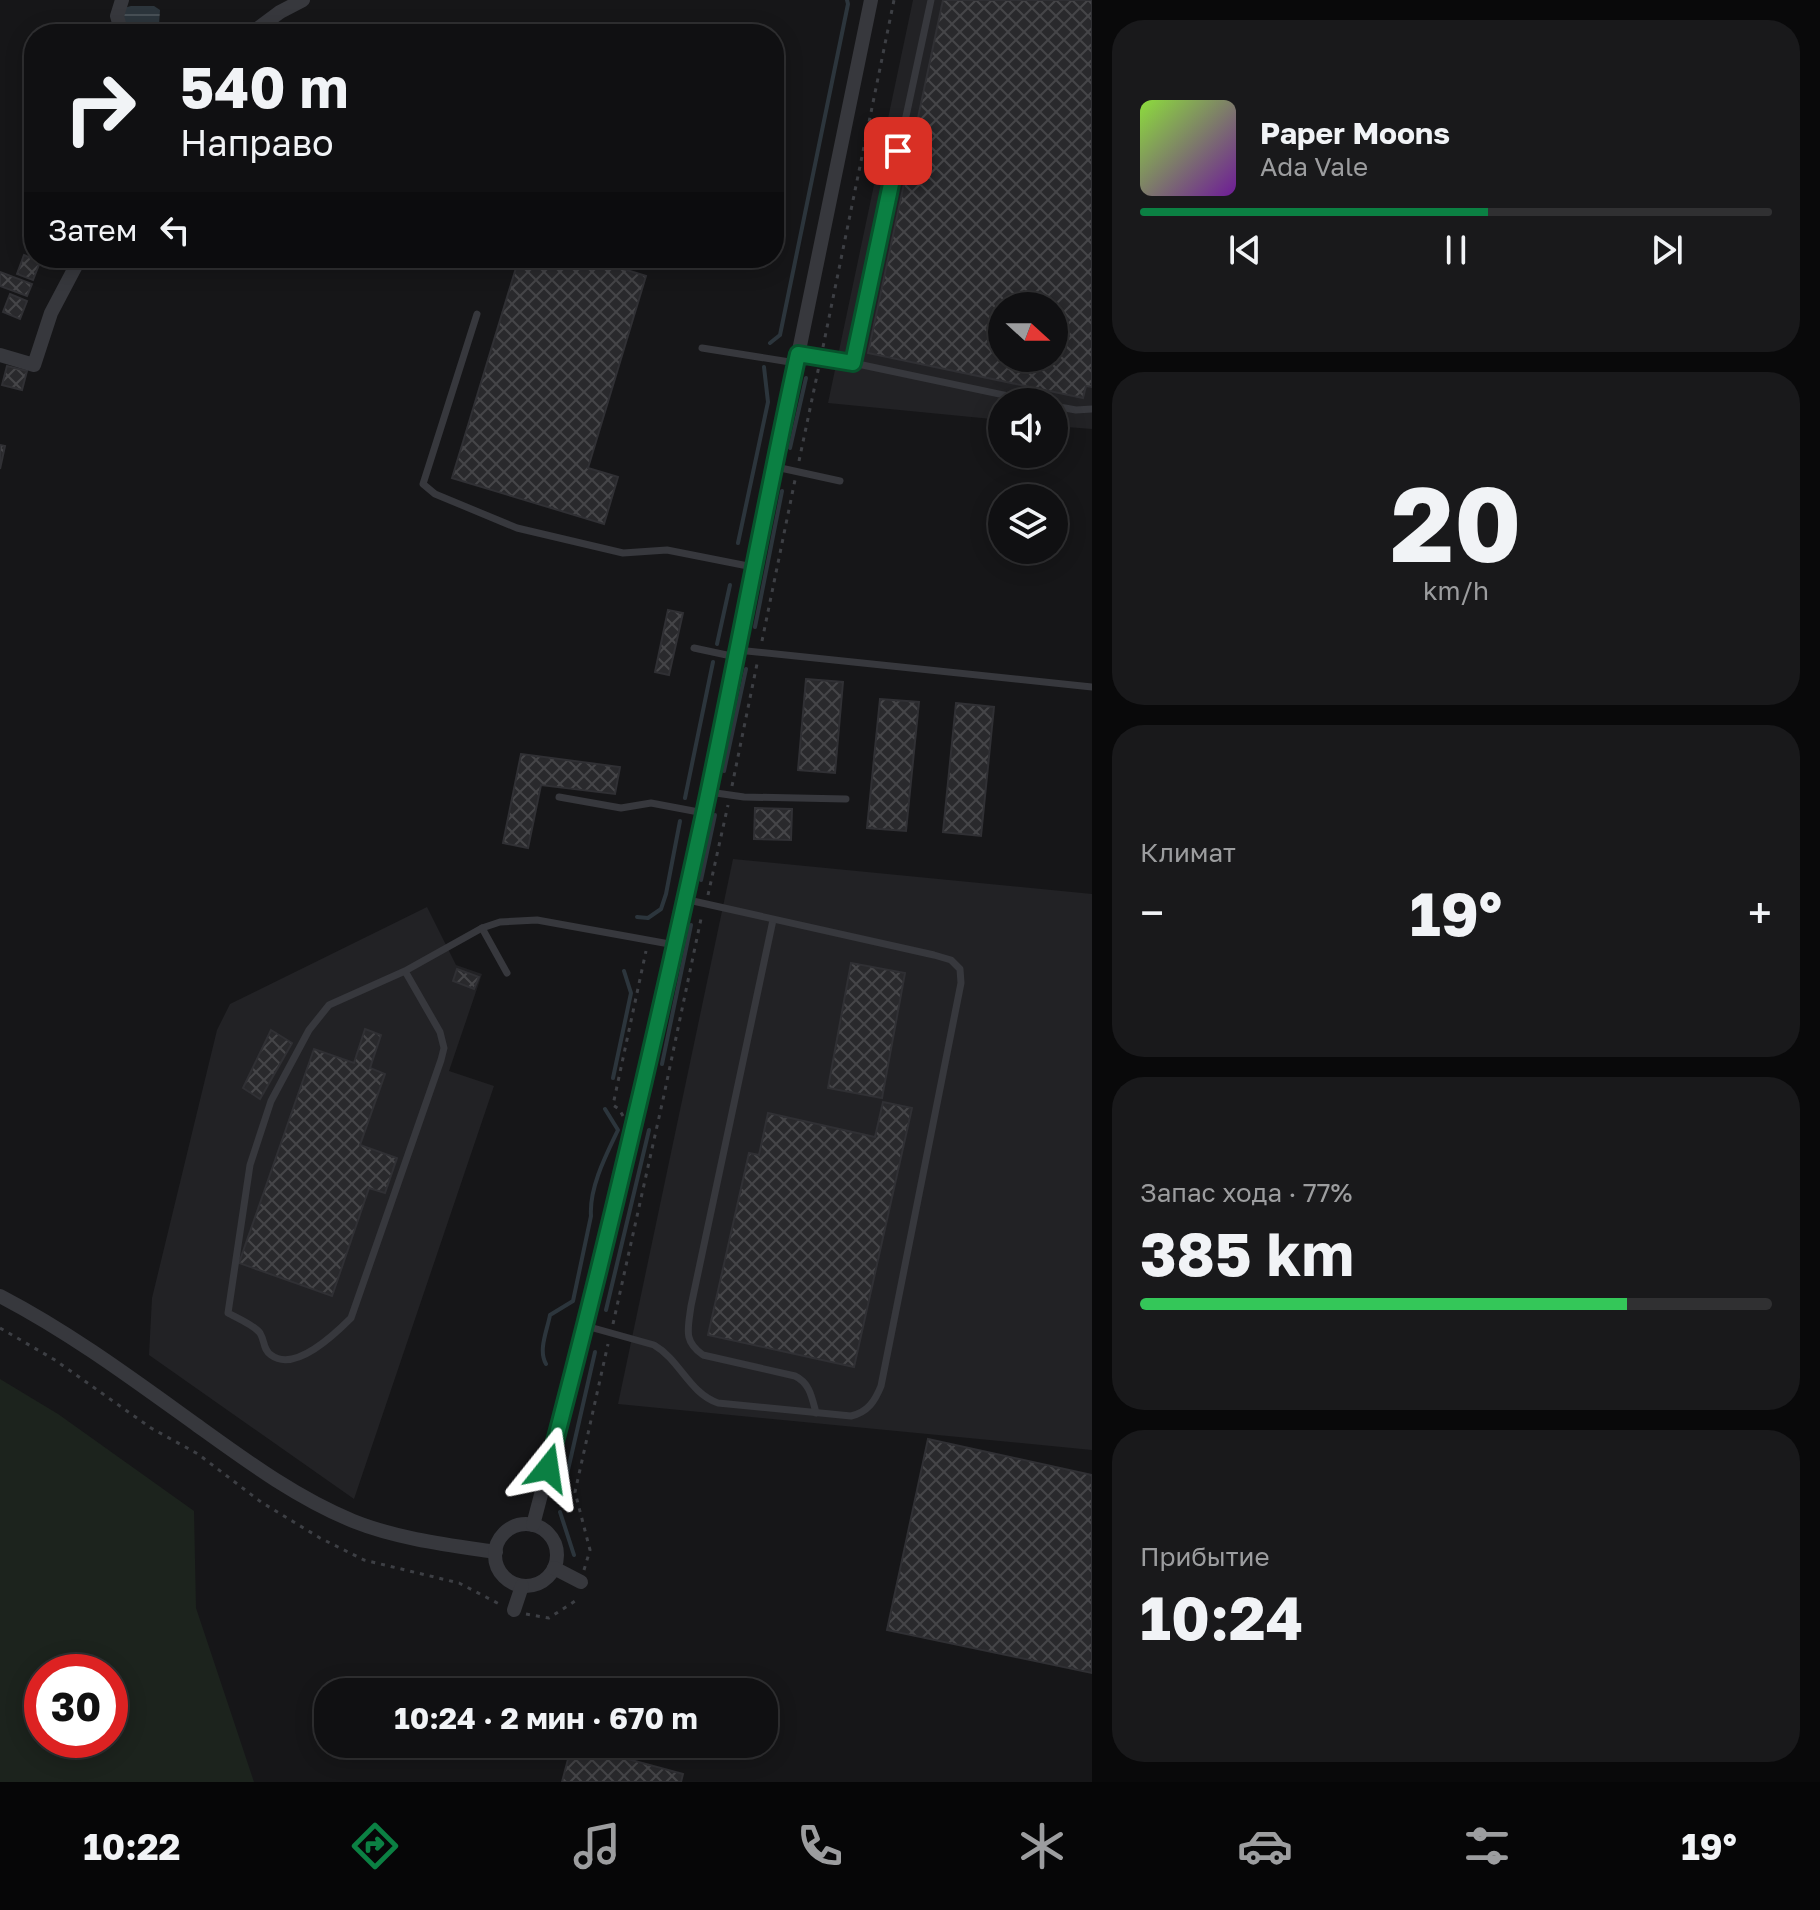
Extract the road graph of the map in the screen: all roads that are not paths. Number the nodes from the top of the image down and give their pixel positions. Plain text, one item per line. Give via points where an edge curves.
1 (122, 0) edge
2 (303, 0) edge
3 (871, 0) edge
4 (931, 0) edge
5 (119, 24) edge
6 (264, 24) edge
7 (75, 268) edge
8 (477, 314) dead end
9 (702, 348) dead end
10 (0, 355) edge
11 (797, 358) junction
12 (853, 363) junction
13 (988, 392) edge
14 (1068, 409) edge
15 (1092, 409) edge
16 (774, 467) junction
17 (840, 481) dead end
18 (753, 567) junction
19 (694, 648) dead end
20 (737, 653) junction
21 (1092, 687) edge
22 (709, 792) junction
23 (559, 797) dead end
24 (846, 799) dead end
25 (704, 813) junction
26 (684, 899) junction
27 (773, 920) junction
28 (482, 928) junction
29 (675, 945) junction
30 (405, 971) junction
31 (507, 973) dead end
32 (0, 1296) edge
33 (586, 1326) junction
34 (816, 1413) junction
35 (533, 1525) junction
36 (496, 1552) junction
37 (554, 1568) junction
38 (581, 1582) road end
39 (522, 1586) junction
40 (514, 1610) road end

1 - 5 street
2 - 6 street
3 - 11 street
4 - 12 lane
7 - 10 street via 51,313 34,365
8 - 18 lane via 423,484 517,528 623,553 667,550
9 - 11 lane
11 - 12 lane
11 - 16 street
12 - 13 lane
14 - 15 lane
16 - 17 lane
16 - 18 street
18 - 20 street
19 - 20 lane
20 - 21 lane
20 - 22 street
22 - 24 lane
22 - 25 street
23 - 25 lane via 621,808 651,803
25 - 26 street
26 - 27 lane
26 - 29 street
27 - 34 lane via 688,1330 689,1341 703,1355 803,1380
27 - 34 lane via 942,957 956,964 962,976 881,1386 860,1414
28 - 29 lane via 537,920
28 - 30 lane
28 - 31 lane
29 - 33 street
30 - 30 lane via 329,1005 309,1030 262,1127 250,1165 228,1313 259,1332 267,1353 276,1359 300,1358 351,1318 441,1060 440,1032
32 - 36 street via 87,1347 311,1501 374,1529
33 - 34 lane via 664,1350 710,1400
33 - 35 street
35 - 36 street via 506,1532
35 - 37 street via 555,1544
36 - 39 street via 503,1576
37 - 38 street
37 - 39 street via 542,1582
39 - 40 street

